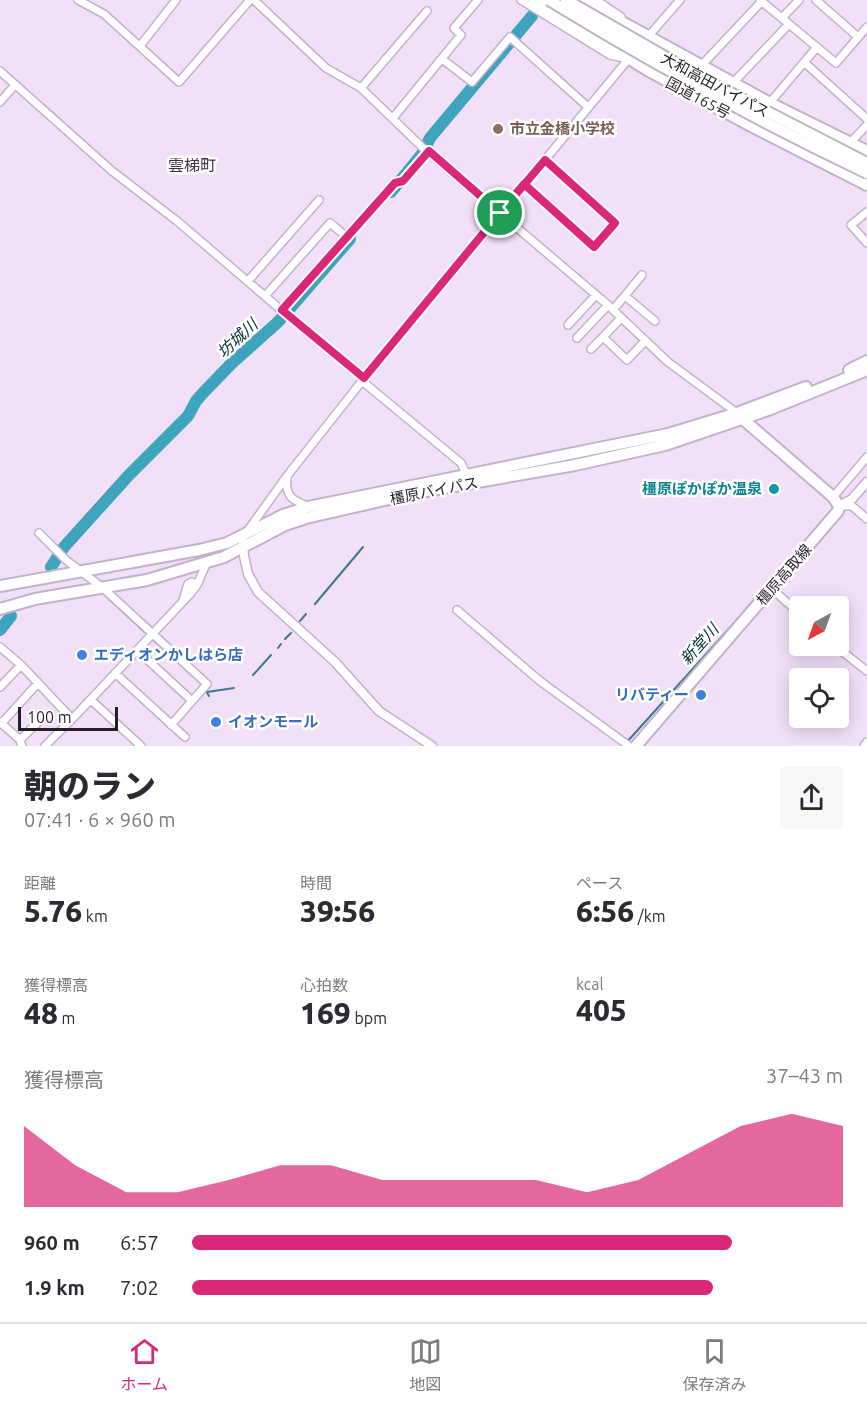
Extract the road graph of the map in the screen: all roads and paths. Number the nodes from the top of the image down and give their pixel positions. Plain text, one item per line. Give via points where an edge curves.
1 (78, 0) edge
2 (176, 0) edge
3 (252, 0) edge
4 (478, 0) edge
5 (521, 0) edge
6 (534, 0) edge
7 (549, 0) edge
8 (566, 0) edge
9 (582, 0) edge
10 (596, 0) edge
11 (680, 0) edge
12 (799, 0) edge
13 (816, 0) edge
14 (761, 1) edge
15 (427, 11) dead end
16 (782, 18) junction
17 (789, 24) junction
18 (867, 27) edge
19 (643, 34) junction
20 (858, 37) junction
21 (140, 46) junction
22 (817, 47) junction
23 (442, 59) junction
24 (629, 59) junction
25 (805, 63) junction
26 (701, 66) junction
27 (0, 71) edge
28 (712, 72) junction
29 (733, 83) junction
30 (15, 85) junction
31 (361, 88) junction
32 (698, 98) junction
33 (0, 102) edge
34 (770, 103) junction
35 (588, 106) junction
36 (393, 118) junction
37 (867, 119) edge
38 (867, 125) edge
39 (754, 128) junction
40 (849, 142) junction
41 (426, 149) junction
42 (867, 151) edge
43 (545, 160) junction
44 (867, 163) edge
45 (826, 165) junction
46 (867, 173) edge
47 (524, 184) junction
48 (867, 185) edge
49 (320, 200) dead end
50 (867, 212) edge
51 (500, 213) junction
52 (348, 238) junction
53 (867, 243) edge
54 (642, 275) dead end
55 (248, 281) junction
56 (596, 295) junction
57 (265, 296) junction
58 (625, 296) junction
59 (610, 308) junction
60 (284, 312) junction
61 (621, 318) junction
62 (655, 321) dead end
63 (568, 325) dead end
64 (603, 337) junction
65 (577, 338) dead end
66 (645, 340) junction
67 (591, 349) dead end
68 (867, 361) edge
69 (867, 370) edge
70 (363, 380) junction
71 (740, 416) junction
72 (867, 457) edge
73 (466, 474) junction
74 (287, 476) junction
75 (867, 482) edge
76 (836, 502) junction
77 (308, 507) junction
78 (867, 519) edge
79 (39, 533) dead end
80 (245, 535) junction
81 (243, 548) junction
82 (207, 562) junction
83 (80, 572) junction
84 (0, 586) edge
85 (103, 588) junction
86 (772, 589) junction
87 (789, 604) edge
88 (0, 609) edge
89 (457, 610) dead end
90 (150, 636) junction
91 (0, 647) edge
92 (137, 650) junction
93 (848, 656) edge
94 (21, 665) junction
95 (867, 671) edge
96 (115, 674) junction
97 (38, 683) junction
98 (1, 685) edge
99 (91, 700) junction
100 (191, 700) junction
101 (72, 719) junction
102 (38, 722) dead end
103 (1, 723) edge
104 (171, 725) junction
105 (184, 737) dead end
106 (867, 742) edge
107 (21, 743) edge
108 (627, 744) edge
109 (45, 746) edge
110 (141, 746) edge
111 (432, 746) edge
112 (636, 746) edge
113 (864, 746) edge

1 - 21 street via 104,14
2 - 21 street
3 - 21 street via 179,82
3 - 31 street via 326,68
4 - 23 street via 454,28 461,34
5 - 24 street via 610,55
6 - 24 main road, 国道165号
7 - 46 main road, 大和高田バイパス, bridge via 713,95
8 - 44 main road, 大和高田バイパス, bridge via 707,81
9 - 19 main road, 国道165号
10 - 19 street
11 - 19 street
12 - 16 street
13 - 20 street
14 - 16 street
14 - 26 street
15 - 31 street
16 - 17 street
17 - 22 street
17 - 29 street
18 - 20 street
19 - 24 street
19 - 26 main road, 国道165号
20 - 22 street via 836,63
22 - 25 street
23 - 35 street via 472,82 510,37
23 - 36 street
24 - 32 main road, 国道165号
24 - 35 street
25 - 34 street
25 - 37 street
26 - 28 main road, 国道165号
27 - 30 street
28 - 29 main road, 国道165号
28 - 32 street
29 - 34 main road, 国道165号
30 - 33 street
30 - 55 street via 112,171
31 - 36 street
32 - 39 main road, 国道165号
34 - 39 street
34 - 40 main road, 国道165号
35 - 43 street
36 - 41 street
38 - 40 street
39 - 45 main road, 国道165号
40 - 42 main road, 国道165号
40 - 45 street
41 - 51 street
41 - 52 street
43 - 47 street
43 - 47 street via 615,223 594,247
45 - 48 main road, 国道165号
47 - 51 street
49 - 55 street
50 - 53 street via 851,225
51 - 56 street
51 - 70 street
52 - 57 street via 330,223
52 - 60 street
54 - 58 street
55 - 57 street
56 - 59 street
56 - 63 street
57 - 60 street
58 - 59 street
58 - 62 street
59 - 61 street
59 - 65 street
60 - 70 street
61 - 64 street
61 - 66 street
64 - 66 street via 627,360
64 - 67 street
66 - 71 street via 686,377
68 - 71 main road, 橿原バイパス
69 - 71 main road, 橿原バイパス
70 - 73 street via 461,463
70 - 74 street
71 - 73 main road, 橿原バイパス
71 - 76 main road
71 - 81 main road, 橿原バイパス via 702,434 627,455 416,493 306,518
72 - 76 street
73 - 77 main road, 橿原バイパス
74 - 77 street via 288,495
74 - 80 street
75 - 76 street via 852,499
76 - 78 street via 852,506
76 - 86 main road, 橿原高取線 via 836,515
77 - 80 main road, 橿原バイパス
79 - 83 street
80 - 81 street
80 - 83 main road, 橿原バイパス via 200,550
81 - 82 main road, 橿原バイパス
81 - 111 street via 252,584 265,599 326,654 379,711
82 - 85 main road, 橿原バイパス
82 - 90 street via 197,585
83 - 84 main road, 橿原バイパス
83 - 85 street
85 - 88 main road, 橿原バイパス
85 - 90 street
86 - 87 street
86 - 112 main road, 橿原高取線
89 - 108 street via 540,681
90 - 92 street
90 - 100 street via 204,687
91 - 94 street
92 - 96 street
92 - 100 street
93 - 95 street
94 - 97 street
94 - 98 street
96 - 99 street
96 - 104 street
97 - 101 street
97 - 103 street
99 - 101 street
99 - 110 street
100 - 104 street
101 - 109 street
102 - 107 street
103 - 107 street
104 - 105 street
106 - 113 street

